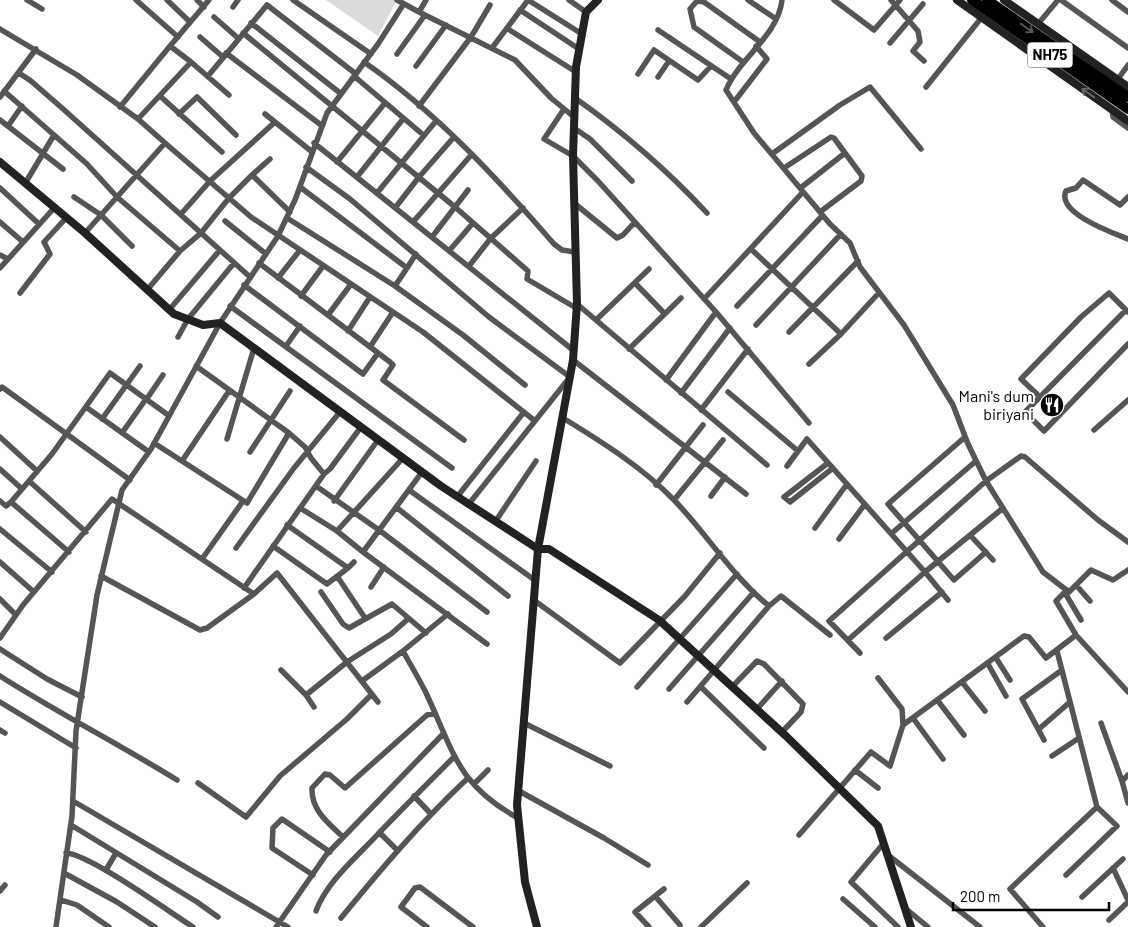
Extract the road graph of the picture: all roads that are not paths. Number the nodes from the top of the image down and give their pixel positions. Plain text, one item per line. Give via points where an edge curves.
1 (27, 0) edge
2 (136, 0) edge
3 (167, 0) edge
4 (197, 0) edge
5 (209, 0) edge
6 (238, 0) edge
7 (293, 0) edge
8 (426, 0) edge
9 (528, 0) edge
10 (569, 0) edge
11 (598, 0) edge
12 (748, 0) edge
13 (782, 0) edge
14 (834, 0) edge
15 (891, 0) edge
16 (957, 0) edge
17 (972, 0) edge
18 (987, 0) edge
19 (1004, 0) edge
20 (1060, 0) edge
21 (1112, 0) edge
22 (400, 2) edge
23 (898, 2) edge
24 (923, 4) dead end
25 (490, 5) dead end
26 (204, 7) junction
27 (233, 7) dead end
28 (42, 9) dead end
29 (520, 10) junction
30 (586, 12) junction
31 (1128, 12) edge
32 (422, 14) junction
33 (214, 17) dead end
34 (982, 17) junction
35 (776, 19) junction
36 (910, 20) junction
37 (190, 22) junction
38 (251, 23) junction
39 (1038, 24) junction
40 (446, 25) junction
41 (0, 29) edge
42 (508, 29) junction
43 (658, 30) dead end
44 (582, 34) junction
45 (178, 36) junction
46 (241, 36) junction
47 (200, 37) dead end
48 (471, 37) junction
49 (890, 43) dead end
50 (758, 44) junction
51 (170, 46) junction
52 (492, 48) junction
53 (1128, 48) edge
54 (36, 49) junction
55 (579, 50) junction
56 (370, 54) junction
57 (397, 54) dead end
58 (225, 55) junction
59 (669, 61) junction
60 (924, 61) dead end
61 (191, 62) junction
62 (364, 62) junction
63 (743, 62) junction
64 (1128, 65) edge
65 (416, 66) dead end
66 (711, 66) junction
67 (576, 72) junction
68 (19, 74) junction
69 (638, 74) dead end
70 (355, 75) junction
71 (208, 76) junction
72 (658, 77) dead end
73 (731, 79) junction
74 (1118, 79) junction
75 (926, 87) dead end
76 (1128, 87) edge
77 (4, 91) junction
78 (340, 93) junction
79 (229, 95) dead end
80 (160, 96) junction
81 (0, 97) edge
82 (1128, 97) edge
83 (575, 98) junction
84 (734, 102) junction
85 (384, 103) junction
86 (332, 105) junction
87 (22, 106) junction
88 (419, 106) junction
89 (120, 107) junction
90 (564, 109) junction
91 (1112, 109) junction
92 (1128, 109) edge
93 (179, 114) junction
94 (265, 114) dead end
95 (574, 117) junction
96 (138, 119) junction
97 (403, 119) junction
98 (0, 120) edge
99 (436, 121) junction
100 (1128, 121) edge
101 (275, 122) junction
102 (321, 125) junction
103 (8, 126) junction
104 (574, 128) junction
105 (1128, 128) edge
106 (362, 130) junction
107 (421, 133) dead end
108 (54, 135) junction
109 (236, 135) dead end
110 (454, 137) junction
111 (165, 143) junction
112 (314, 143) junction
113 (381, 146) junction
114 (922, 149) dead end
115 (311, 151) junction
116 (222, 152) dead end
117 (845, 153) junction
118 (43, 154) junction
119 (472, 154) junction
120 (772, 154) junction
121 (573, 156) junction
122 (270, 159) dead end
123 (337, 162) junction
124 (402, 163) junction
125 (1, 165) edge
126 (787, 166) dead end
127 (306, 168) junction
128 (63, 169) dead end
129 (138, 174) junction
130 (252, 176) junction
131 (357, 177) junction
132 (419, 177) junction
133 (210, 181) junction
134 (632, 181) dead end
135 (26, 182) junction
136 (300, 186) junction
137 (0, 188) edge
138 (803, 189) junction
139 (468, 190) dead end
140 (437, 192) junction
141 (377, 193) junction
142 (117, 196) junction
143 (74, 197) dead end
144 (1128, 197) edge
145 (229, 198) junction
146 (574, 203) junction
147 (55, 206) junction
148 (455, 207) junction
149 (395, 208) junction
150 (523, 208) junction
151 (707, 213) dead end
152 (181, 214) junction
153 (820, 214) junction
154 (101, 215) junction
155 (288, 215) junction
156 (67, 216) junction
157 (225, 221) dead end
158 (0, 222) edge
159 (413, 222) junction
160 (634, 222) junction
161 (473, 223) junction
162 (39, 224) junction
163 (85, 233) junction
164 (201, 233) junction
165 (841, 234) junction
166 (278, 236) junction
167 (432, 238) junction
168 (491, 238) junction
169 (1128, 239) edge
170 (23, 242) junction
171 (132, 246) dead end
172 (750, 249) junction
173 (220, 250) junction
174 (300, 250) junction
175 (180, 251) junction
176 (449, 251) junction
177 (575, 252) junction
178 (266, 254) junction
179 (416, 254) junction
180 (0, 255) edge
181 (8, 259) junction
182 (858, 261) junction
183 (234, 263) junction
184 (259, 263) junction
185 (323, 266) junction
186 (469, 266) junction
187 (0, 268) edge
188 (407, 268) junction
189 (649, 269) dead end
190 (772, 270) junction
191 (250, 277) junction
192 (278, 278) junction
193 (635, 282) junction
194 (351, 284) junction
195 (244, 285) junction
196 (395, 286) junction
197 (790, 287) junction
198 (147, 290) junction
199 (20, 293) dead end
200 (302, 296) junction
201 (876, 296) dead end
202 (370, 297) junction
203 (681, 298) dead end
204 (704, 299) junction
205 (230, 306) junction
206 (576, 306) junction
207 (737, 306) dead end
208 (812, 307) junction
209 (169, 310) junction
210 (1127, 311) edge
211 (393, 312) junction
212 (716, 312) junction
213 (665, 314) junction
214 (328, 315) junction
215 (188, 319) junction
216 (596, 320) junction
217 (220, 323) junction
218 (756, 325) dead end
219 (300, 326) junction
220 (730, 328) junction
221 (348, 331) junction
222 (789, 332) dead end
223 (840, 334) junction
224 (178, 337) dead end
225 (1128, 344) edge
226 (286, 346) junction
227 (370, 347) junction
228 (254, 348) junction
229 (629, 348) junction
230 (573, 350) junction
231 (748, 350) junction
232 (378, 353) junction
233 (572, 360) junction
234 (809, 364) dead end
235 (140, 366) dead end
236 (196, 366) junction
237 (164, 376) dead end
238 (570, 377) junction
239 (666, 380) junction
240 (525, 385) dead end
241 (127, 386) junction
242 (0, 388) edge
243 (229, 391) junction
244 (290, 391) dead end
245 (728, 392) dead end
246 (681, 393) junction
247 (239, 396) junction
248 (1040, 397) junction
249 (146, 399) junction
250 (1128, 400) edge
251 (86, 407) junction
252 (701, 410) junction
253 (340, 412) junction
254 (524, 412) junction
255 (168, 416) junction
256 (563, 418) junction
257 (102, 419) junction
258 (270, 419) junction
259 (535, 421) junction
260 (810, 423) dead end
261 (703, 425) dead end
262 (360, 427) junction
263 (1094, 430) dead end
264 (67, 433) junction
265 (122, 433) junction
266 (289, 433) junction
267 (0, 437) edge
268 (965, 437) junction
269 (227, 439) dead end
270 (378, 440) junction
271 (464, 440) dead end
272 (723, 440) dead end
273 (154, 443) junction
274 (685, 447) junction
275 (798, 451) junction
276 (149, 452) junction
277 (250, 452) dead end
278 (308, 452) junction
279 (402, 458) junction
280 (976, 460) junction
281 (182, 461) junction
282 (536, 461) dead end
283 (705, 462) junction
284 (828, 463) junction
285 (767, 465) dead end
286 (787, 466) dead end
287 (452, 468) dead end
288 (833, 468) junction
289 (0, 469) edge
290 (37, 471) junction
291 (422, 472) junction
292 (324, 474) junction
293 (726, 477) junction
294 (130, 480) junction
295 (29, 481) junction
296 (986, 481) junction
297 (847, 484) junction
298 (656, 485) junction
299 (316, 486) junction
300 (22, 489) junction
301 (122, 490) junction
302 (409, 490) junction
303 (746, 494) dead end
304 (711, 496) dead end
305 (457, 497) junction
306 (112, 498) junction
307 (674, 500) junction
308 (334, 501) junction
309 (0, 502) edge
310 (11, 502) junction
311 (244, 502) junction
312 (120, 504) junction
313 (865, 504) junction
314 (468, 505) junction
315 (396, 507) junction
316 (300, 508) junction
317 (1003, 508) junction
318 (353, 513) junction
319 (495, 522) junction
320 (904, 523) junction
321 (287, 525) junction
322 (815, 528) dead end
323 (0, 529) edge
324 (379, 530) junction
325 (337, 531) junction
326 (86, 532) junction
327 (892, 534) junction
328 (970, 535) junction
329 (839, 539) dead end
330 (919, 541) junction
331 (1128, 542) edge
332 (273, 546) junction
333 (236, 548) dead end
334 (538, 549) junction
335 (907, 551) junction
336 (69, 552) junction
337 (363, 552) junction
338 (986, 552) junction
339 (720, 553) junction
340 (202, 559) junction
341 (993, 560) dead end
342 (0, 562) edge
343 (354, 562) dead end
344 (938, 562) junction
345 (384, 567) junction
346 (348, 568) junction
347 (1128, 570) edge
348 (52, 572) junction
349 (925, 572) junction
350 (737, 574) junction
351 (101, 576) junction
352 (338, 576) junction
353 (536, 581) junction
354 (1076, 585) junction
355 (371, 587) dead end
356 (244, 588) junction
357 (34, 592) junction
358 (321, 592) dead end
359 (754, 592) junction
360 (942, 592) junction
361 (1066, 592) junction
362 (254, 594) junction
363 (508, 596) dead end
364 (0, 599) edge
365 (948, 600) dead end
366 (534, 601) junction
367 (1090, 601) dead end
368 (769, 606) junction
369 (486, 612) dead end
370 (448, 614) junction
371 (16, 615) junction
372 (365, 618) junction
373 (408, 619) junction
374 (659, 620) junction
375 (1081, 620) dead end
376 (426, 633) junction
377 (830, 635) dead end
378 (1076, 635) junction
379 (0, 637) edge
380 (886, 638) dead end
381 (680, 639) junction
382 (848, 640) junction
383 (487, 644) dead end
384 (0, 649) edge
385 (403, 651) junction
386 (1057, 651) junction
387 (860, 653) dead end
388 (698, 656) junction
389 (996, 658) junction
390 (347, 662) junction
391 (988, 664) junction
392 (281, 670) dead end
393 (714, 670) junction
394 (1062, 670) junction
395 (0, 676) edge
396 (878, 678) dead end
397 (1010, 680) dead end
398 (362, 681) junction
399 (782, 681) junction
400 (962, 682) junction
401 (637, 687) dead end
402 (701, 687) junction
403 (732, 687) junction
404 (669, 689) dead end
405 (1128, 692) edge
406 (372, 694) junction
407 (306, 695) junction
408 (1006, 696) dead end
409 (82, 697) junction
410 (938, 701) junction
411 (0, 702) edge
412 (378, 702) dead end
413 (687, 702) dead end
414 (1070, 702) junction
415 (314, 706) dead end
416 (757, 710) junction
417 (985, 711) dead end
418 (435, 713) junction
419 (913, 718) junction
420 (524, 723) junction
421 (1102, 723) dead end
422 (77, 724) junction
423 (903, 725) junction
424 (1039, 729) junction
425 (782, 732) junction
426 (443, 734) junction
427 (964, 735) dead end
428 (1079, 738) junction
429 (1044, 740) dead end
430 (76, 748) junction
431 (764, 748) dead end
432 (1052, 756) dead end
433 (453, 758) junction
434 (943, 759) dead end
435 (610, 766) dead end
436 (488, 770) dead end
437 (855, 770) junction
438 (1128, 774) edge
439 (468, 778) junction
440 (177, 780) dead end
441 (1122, 781) junction
442 (198, 783) dead end
443 (474, 784) junction
444 (840, 788) junction
445 (878, 788) dead end
446 (519, 792) junction
447 (414, 796) junction
448 (73, 801) junction
449 (1128, 803) edge
450 (1097, 807) junction
451 (430, 813) junction
452 (518, 818) junction
453 (71, 825) junction
454 (380, 833) junction
455 (799, 835) dead end
456 (343, 838) junction
457 (883, 844) junction
458 (396, 849) junction
459 (330, 852) junction
460 (66, 853) junction
461 (116, 853) junction
462 (888, 855) junction
463 (1123, 859) dead end
464 (648, 865) dead end
465 (1113, 868) junction
466 (106, 870) junction
467 (64, 873) junction
468 (1066, 874) dead end
469 (313, 875) junction
470 (747, 883) dead end
471 (5, 885) dead end
472 (664, 889) dead end
473 (0, 891) edge
474 (655, 896) junction
475 (1082, 897) dead end
476 (843, 899) dead end
477 (61, 900) junction
478 (1128, 901) edge
479 (905, 908) junction
480 (316, 911) dead end
481 (218, 917) dead end
482 (341, 918) dead end
483 (1109, 920) dead end
484 (278, 924) edge
485 (680, 925) dead end
486 (59, 926) edge
487 (535, 926) edge
488 (109, 927) edge
489 (155, 927) edge
490 (193, 927) edge
491 (288, 927) edge
492 (427, 927) edge
493 (473, 927) edge
494 (649, 927) edge
495 (701, 927) edge
496 (875, 927) edge
497 (898, 927) edge
498 (911, 927) edge
499 (928, 927) edge
500 (980, 927) edge
501 (1043, 927) edge

1 - 28 street
2 - 45 street
3 - 37 street
4 - 26 street
5 - 26 street
6 - 27 street
7 - 56 street
8 - 32 street
9 - 29 street
9 - 44 street
10 - 30 street
11 - 30 street
12 - 35 street
13 - 35 street
14 - 23 street via 874,30
15 - 23 street
16 - 34 street
17 - 92 highway, NH75
18 -> 82 highway, NH75
19 - 39 street
20 - 39 street
20 - 53 street
21 - 31 street
22 - 32 street
22 - 56 street
23 - 36 street
24 - 36 street
25 - 48 street
26 - 37 street
29 - 42 street
29 - 55 street
30 - 44 street
32 - 40 street
32 - 57 street
33 - 46 street
34 - 75 street
91 -> 34 street
35 - 50 street
36 - 49 street
36 - 60 street via 921,37 912,51
37 - 45 street
38 - 46 street
38 - 70 street via 267,5
38 - 78 street
39 - 74 street
40 - 48 street
40 - 65 street
41 - 54 street
42 - 52 street
42 - 67 street
43 - 66 street
44 - 55 street
45 - 51 street
46 - 58 street
46 - 86 street
47 - 58 street
48 - 52 street
48 - 88 street
50 - 63 street
50 - 63 street via 704,2 697,2 690,9 694,27
50 - 84 street via 767,59
51 - 61 street
51 - 89 street
52 - 90 street via 515,60
54 - 68 street
54 - 89 street
55 - 67 street
56 - 62 street
58 - 71 street
58 - 102 street
59 - 66 street via 698,80
59 - 69 street via 654,50
59 - 72 street
61 - 71 street
61 - 80 street
62 - 70 street
62 - 88 street
63 - 73 street
64 - 74 street
66 - 73 street
67 - 83 street
68 - 77 street
68 - 129 street
70 - 78 street
70 - 85 street
71 - 79 street
73 - 84 street via 726,90
74 - 76 street
77 - 81 street
77 - 87 street
78 - 86 street
80 - 93 street
80 - 96 street
83 - 95 street
83 - 151 street via 604,118 672,176
84 - 120 street
85 - 97 street
85 - 106 street
86 - 102 street
86 - 106 street
87 - 103 street
87 - 108 street
88 - 99 street
89 - 96 street
90 - 95 street
90 - 121 street via 544,139
91 - 100 street
91 - 105 street via 1112,117
93 - 109 street via 197,97
93 - 116 street
94 - 101 street
95 - 104 street
96 - 111 street
97 - 107 street
97 - 113 street
98 - 103 street
99 - 110 street
99 - 124 street
101 - 115 street
101 - 133 street
102 - 112 street
103 - 118 street
104 - 121 street
104 - 134 street via 590,139
106 - 113 street
106 - 123 street
108 - 118 street
108 - 142 street
110 - 119 street
110 - 132 street
111 - 129 street
111 - 133 street
112 - 115 street
112 - 123 street
113 - 124 street
113 - 131 street
114 - 120 street via 870,87
115 - 127 street
117 - 126 street via 831,137
117 - 138 street
117 - 153 street via 862,176 861,181
118 - 128 street
118 - 135 street
119 - 140 street
119 - 150 street
120 - 138 street
121 - 146 street
121 - 160 street
122 - 130 street
123 - 131 street
124 - 132 street
124 - 141 street
125 - 135 street
127 - 136 street
127 - 179 street via 350,199
129 - 142 street
129 - 152 street
130 - 145 street
130 - 155 street
131 - 141 street
132 - 140 street
132 - 149 street
133 - 145 street
133 - 152 street
135 - 147 street
136 - 155 street
136 - 188 street
137 - 162 street
138 - 153 street
138 - 172 street
139 - 148 street
140 - 148 street
140 - 159 street
141 - 149 street
142 - 154 street
142 - 175 street
143 - 154 street
144 - 169 street via 1120,205 1083,180 1076,188 1066,191 1064,198 1065,204 1085,220
145 - 164 street
145 - 166 street
146 - 160 street via 617,238
146 - 177 street
147 - 156 street
147 - 162 street
148 - 161 street
148 - 167 street
149 - 159 street
150 - 168 street
150 - 177 street via 554,244 562,250
152 - 164 street
153 - 165 street
153 - 190 street
154 - 163 street
154 - 171 street
155 - 166 street
155 - 196 street
156 - 163 street
156 - 199 street via 44,242 50,254
157 - 178 street
158 - 170 street
159 - 167 street
160 - 204 street
161 - 168 street
161 - 176 street
162 - 170 street
163 - 198 street
164 - 173 street
164 - 175 street
165 - 182 street via 850,243
165 - 197 street
166 - 174 street
166 - 178 street
167 - 176 street
168 - 186 street
168 - 206 street via 528,271 527,279
170 - 181 street
172 - 190 street
172 - 204 street
173 - 183 street
173 - 209 street
174 - 185 street
174 - 192 street
175 - 198 street
176 - 186 street
177 - 206 street
178 - 184 street
179 - 188 street
179 - 238 street via 489,316
180 - 181 street
181 - 187 street
182 - 208 street
182 - 268 street via 904,325 943,389
183 - 191 street
183 - 215 street
184 - 191 street
184 - 192 street
185 - 194 street
185 - 200 street
186 - 230 street
188 - 196 street
189 - 193 street
190 - 197 street
190 - 207 street
191 - 195 street
192 - 200 street
193 - 213 street
193 - 216 street
194 - 202 street
194 - 214 street
195 - 205 street
195 - 219 street
196 - 240 street
197 - 208 street
197 - 218 street
198 - 209 street
200 - 214 street
201 - 223 street
202 - 211 street
202 - 221 street
203 - 213 street
204 - 212 street
205 - 217 street
205 - 226 street
206 - 216 street
206 - 230 street
208 - 222 street
208 - 223 street
209 - 215 street
210 - 248 street
210 - 248 street via 1108,293 1081,317 1021,379
211 - 227 street
211 - 254 street
212 - 220 street
212 - 239 street
213 - 229 street
214 - 221 street
215 - 217 street via 203,324
215 - 224 street
216 - 229 street
217 - 228 street
217 - 236 street
219 - 226 street
219 - 232 street via 363,374
220 - 231 street
220 - 246 street
221 - 227 street
223 - 234 street
225 - 248 street via 1044,431 1025,412
226 - 287 street
227 - 232 street
228 - 247 street
228 - 253 street
229 - 239 street
230 - 233 street
231 - 252 street
231 - 260 street
232 - 271 street via 393,365 383,380
233 - 238 street
233 - 274 street
235 - 241 street
236 - 243 street
236 - 255 street
237 - 249 street
238 - 256 street
238 - 259 street
239 - 246 street
241 - 249 street
241 - 251 street via 110,373
241 - 257 street
242 - 264 street
243 - 247 street
243 - 281 street
244 - 258 street
245 - 275 street
246 - 252 street
247 - 258 street
247 - 269 street
249 - 255 street
249 - 265 street
250 - 263 street
251 - 257 street
251 - 264 street
252 - 285 street
253 - 262 street
253 - 278 street
254 - 259 street
254 - 305 street
255 - 273 street
256 - 298 street via 600,441
256 - 334 street
257 - 265 street
258 - 266 street
258 - 277 street
259 - 314 street
261 - 274 street
262 - 270 street
262 - 292 street
264 - 290 street
264 - 294 street
265 - 276 street
266 - 278 street
266 - 311 street via 246,504
267 - 290 street
268 - 280 street
268 - 320 street via 888,504
270 - 279 street
270 - 308 street
272 - 283 street
273 - 276 street
273 - 281 street
274 - 283 street
274 - 298 street
275 - 284 street via 807,439
275 - 286 street
276 - 294 street
278 - 292 street
278 - 333 street
279 - 291 street
279 - 318 street
280 - 296 street
280 - 320 street
281 - 311 street
282 - 319 street
283 - 293 street
283 - 307 street
284 - 288 street
284 - 288 street via 784,497 790,502
288 - 297 street
289 - 300 street
290 - 295 street
291 - 302 street
291 - 305 street
292 - 299 street
293 - 303 street
293 - 304 street
294 - 301 street
295 - 300 street
295 - 326 street
296 - 317 street
296 - 330 street
296 - 331 street via 1021,456 1025,457
297 - 313 street
297 - 322 street
298 - 307 street
299 - 308 street
299 - 316 street
300 - 310 street
301 - 306 street
301 - 312 street
302 - 315 street
302 - 353 street
305 - 314 street
306 - 312 street
306 - 326 street
307 - 339 street
308 - 318 street
309 - 310 street via 6,506
310 - 336 street
311 - 340 street
312 - 340 street
312 - 351 street
313 - 327 street
313 - 329 street
314 - 319 street
315 - 324 street
315 - 363 street
316 - 321 street
316 - 325 street
317 - 328 street
317 - 361 street via 1043,572
318 - 324 street
318 - 325 street
319 - 334 street
320 - 327 street
320 - 330 street
321 - 332 street
321 - 346 street
323 - 348 street
324 - 337 street
324 - 369 street
325 - 337 street
326 - 336 street
327 - 335 street
328 - 338 street
328 - 344 street
330 - 335 street
330 - 344 street
332 - 352 street via 327,584
332 - 356 street
334 - 353 street
334 - 374 street via 549,548
335 - 349 street
335 - 382 street via 829,621
336 - 348 street
337 - 345 street
338 - 341 street
338 - 344 street via 954,580
339 - 350 street
339 - 374 street via 685,596
340 - 356 street
342 - 357 street
343 - 346 street
344 - 349 street
345 - 355 street
345 - 370 street
346 - 352 street
347 - 354 street via 1113,580 1091,570
348 - 357 street
349 - 360 street
349 - 382 street
350 - 359 street
350 - 381 street
351 - 362 street via 200,630
351 - 409 street
352 - 372 street
353 - 366 street
354 - 361 street
354 - 367 street
356 - 362 street
357 - 371 street
358 - 372 street via 349,628
359 - 368 street
359 - 388 street
360 - 365 street
360 - 380 street
361 - 375 street
361 - 378 street via 1056,601
362 - 390 street via 277,573
364 - 371 street
366 - 374 street via 620,663
366 - 420 street
368 - 377 street via 781,596
368 - 393 street
370 - 376 street
370 - 383 street
371 - 379 street
372 - 373 street via 392,604
373 - 376 street
373 - 390 street
374 - 381 street
376 - 385 street
378 - 386 street
378 - 405 street
381 - 388 street
381 - 401 street
382 - 387 street
384 - 409 street
385 - 398 street
385 - 418 street
386 - 389 street via 1046,658 1026,635
386 - 394 street
388 - 393 street
388 - 404 street
389 - 391 street
389 - 397 street
390 - 398 street
390 - 407 street
391 - 400 street
391 - 408 street
392 - 407 street
393 - 402 street
393 - 403 street
394 - 414 street
394 - 424 street via 1022,700
395 - 422 street
396 - 423 street via 902,709
398 - 406 street
399 - 403 street via 759,661
399 - 416 street
399 - 425 street via 804,704 801,712
400 - 410 street
400 - 417 street
402 - 413 street
402 - 431 street
403 - 416 street
406 - 412 street
406 - 442 street via 280,776 246,817
407 - 415 street
409 - 422 street
410 - 419 street
410 - 427 street
411 - 430 street
414 - 424 street
414 - 428 street
416 - 425 street
418 - 426 street
418 - 456 street via 427,715 345,788 325,774 312,788 311,799 322,818
419 - 423 street
419 - 434 street
420 - 435 street
420 - 446 street
421 - 441 street
422 - 430 street
422 - 440 street via 119,744
423 - 437 street via 890,766 871,752
424 - 429 street
425 - 444 street
426 - 433 street
426 - 456 street
428 - 432 street
428 - 450 street
430 - 448 street
433 - 439 street
433 - 447 street
436 - 443 street
437 - 444 street
437 - 445 street
438 - 441 street
439 - 443 street
439 - 451 street
441 - 449 street
443 - 452 street via 500,808
444 - 455 street
444 - 457 street via 878,826
446 - 452 street
446 - 464 street
447 - 451 street
447 - 454 street
448 - 453 street
448 - 484 street via 232,896 241,898
450 - 468 street via 1117,826
450 - 501 street via 1010,889
451 - 458 street
452 - 487 street via 525,882
453 - 460 street
453 - 461 street
454 - 458 street
454 - 480 street via 345,869
456 - 459 street
457 - 462 street
457 - 497 street via 851,882
458 - 482 street
459 - 469 street
459 - 469 street via 282,820 273,828 272,848
460 - 466 street via 75,853
460 - 467 street
461 - 466 street
461 - 481 street
462 - 479 street
462 - 500 street
463 - 465 street
465 - 475 street
465 - 478 street
466 - 490 street
467 - 477 street
467 - 489 street
469 - 484 street
470 - 495 street
471 - 473 street
472 - 474 street
474 - 485 street
474 - 494 street via 635,912
476 - 496 street
477 - 486 street
477 - 488 street via 77,905
478 - 483 street
479 - 498 street
479 - 499 street
484 - 491 street
492 - 493 street via 401,907 415,888 420,887

